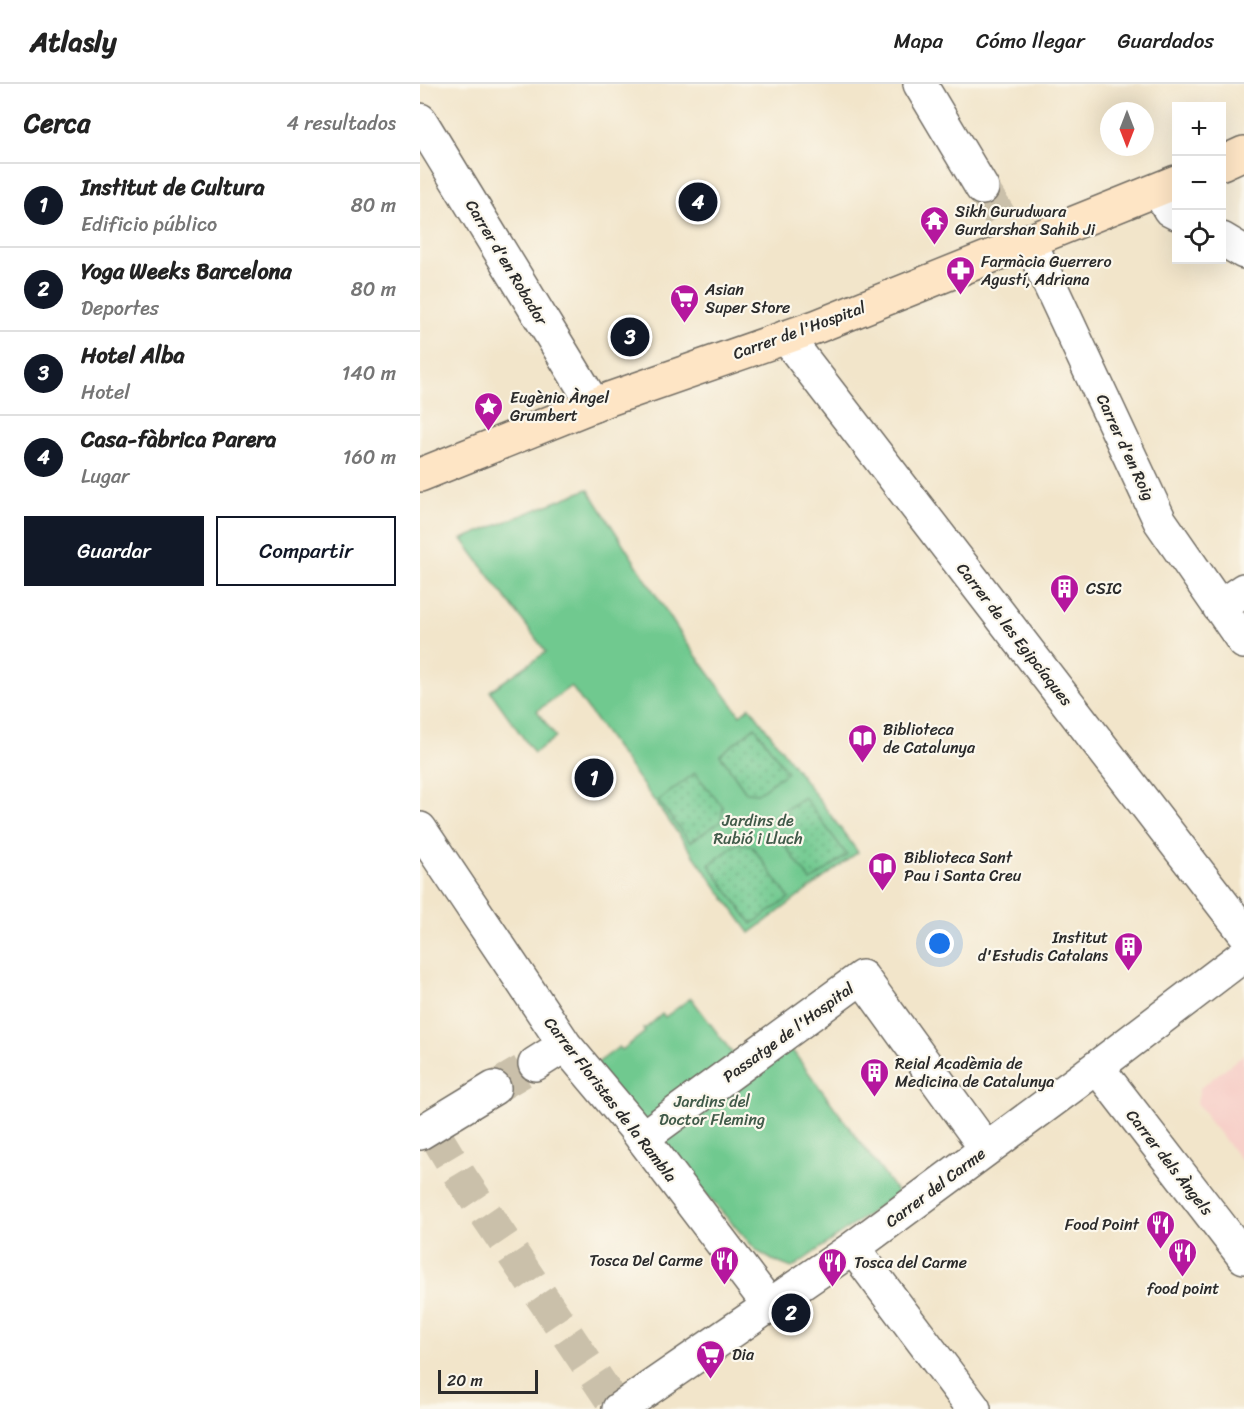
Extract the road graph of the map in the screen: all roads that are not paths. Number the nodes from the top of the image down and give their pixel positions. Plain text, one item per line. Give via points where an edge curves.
1 (920, 84) edge
2 (420, 120) edge
3 (1244, 153) edge
4 (1226, 161) edge
5 (982, 188) tunnel mouth
6 (1170, 195) edge
7 (1017, 238) junction
8 (1226, 242) edge
9 (1244, 252) edge
10 (786, 337) junction
11 (594, 405) junction
12 (420, 476) edge
13 (1231, 599) edge
14 (1244, 642) edge
15 (420, 829) edge
16 (1244, 932) edge
17 (1244, 955) edge
18 (565, 1045) junction
19 (535, 1064) tunnel mouth
20 (1097, 1067) junction
21 (494, 1088) tunnel mouth
22 (428, 1130) edge
23 (977, 1136) dead end
24 (642, 1138) junction
25 (853, 1248) junction
26 (1244, 1257) edge
27 (769, 1305) junction
28 (619, 1409) edge
29 (974, 1409) edge

1 - 5 street
2 - 11 street, Carrer d'en Robador
3 - 4 street
6 - 7 street, Carrer de l'Hospital
7 - 10 street, Carrer de l'Hospital
7 - 13 street, Carrer d'en Roig via 1161,521
8 - 9 street
10 - 11 street, Carrer de l'Hospital
10 - 16 street, Carrer de les Egipcíaques
11 - 12 street, Carrer de l'Hospital
13 - 14 street, Carrer d'en Roig
15 - 18 street, Carrer Floristes de la Rambla
17 - 20 street, Carrer del Carme
18 - 19 street
18 - 24 street, Carrer Floristes de la Rambla
20 - 25 street, Carrer del Carme
20 - 26 street, Carrer dels Àngels
21 - 22 street
23 - 24 street, Passatge de l'Hospital via 862,977
24 - 27 street, Carrer Floristes de la Rambla
25 - 27 street, Carrer del Carme
25 - 29 street
27 - 28 street, Carrer del Carme

